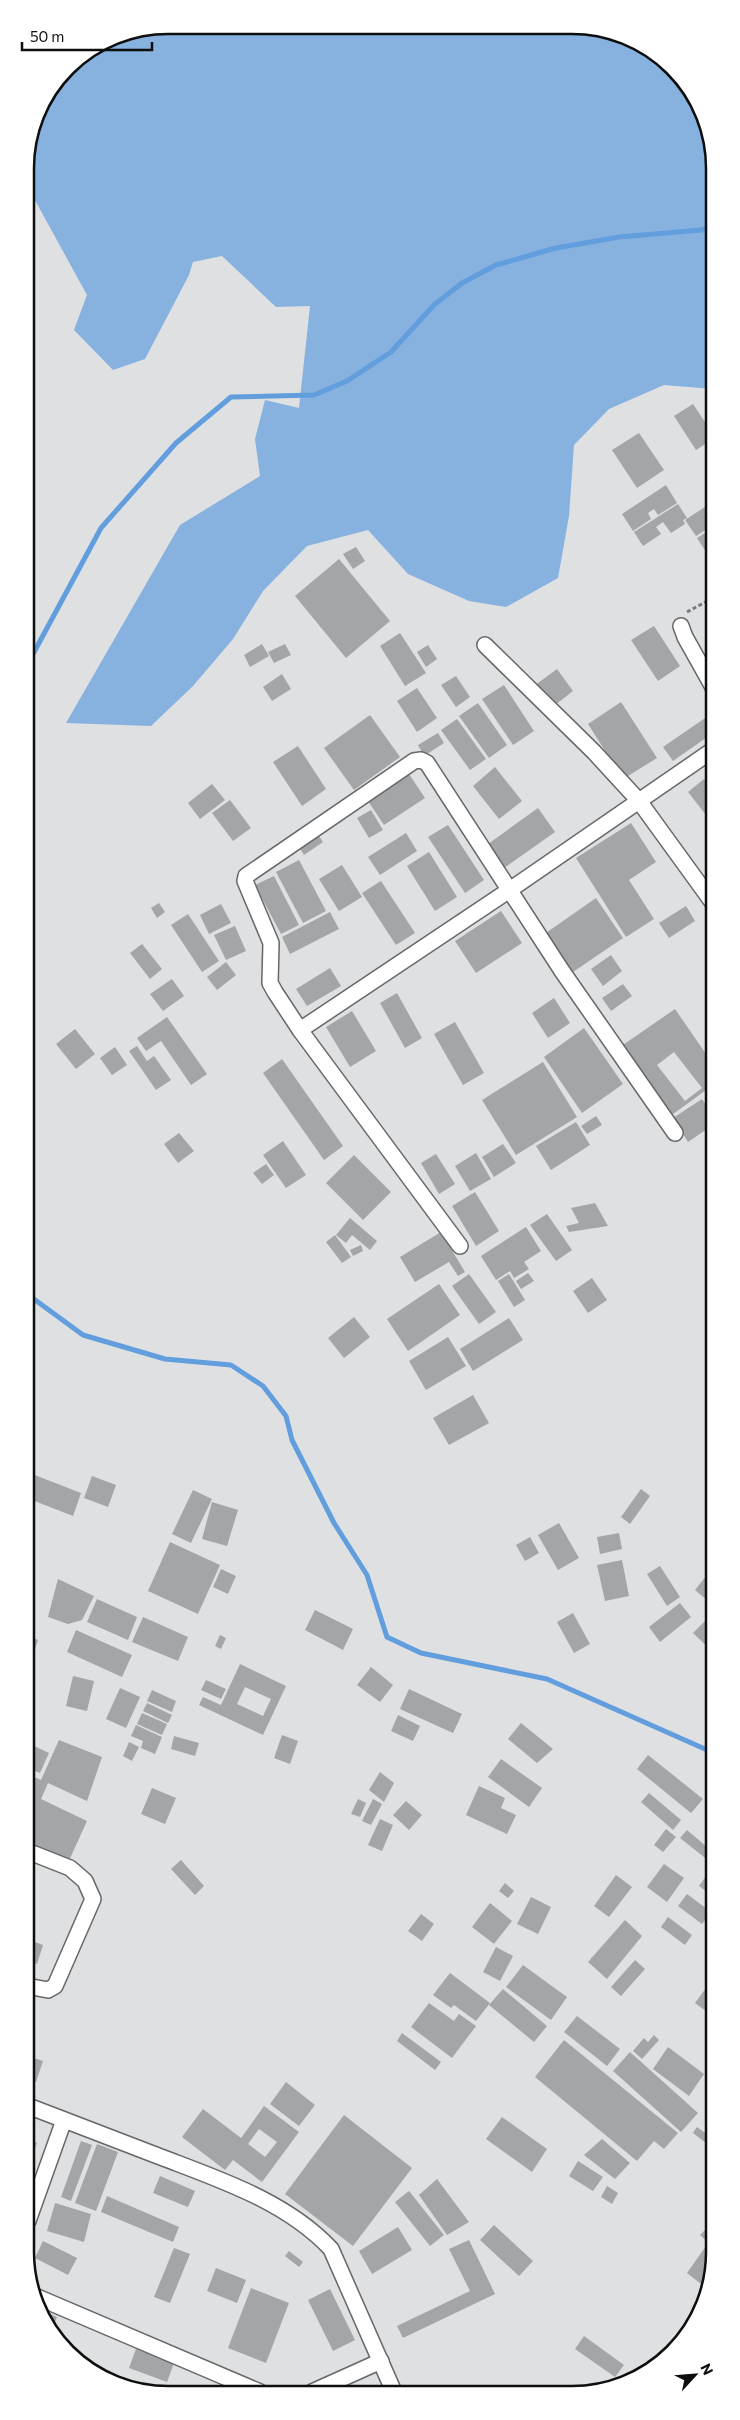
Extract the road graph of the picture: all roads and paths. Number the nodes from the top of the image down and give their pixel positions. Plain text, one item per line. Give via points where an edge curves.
1 (706, 602) edge
2 (681, 626) joint
3 (485, 645) dead end
4 (706, 674) edge
5 (706, 755) edge
6 (639, 801) junction
7 (511, 890) junction
8 (706, 893) edge
9 (300, 1030) junction
10 (674, 1132) dead end
11 (460, 1246) dead end
12 (34, 1854) edge
13 (34, 1987) edge
14 (34, 2108) edge
15 (64, 2120) junction
16 (34, 2204) edge
17 (43, 2300) edge
18 (381, 2362) junction
19 (237, 2386) edge
20 (326, 2386) edge
21 (391, 2386) edge

1 - 2 path via 683,615
2 - 4 street
3 - 6 street
5 - 6 street
6 - 7 street
6 - 8 street
7 - 9 street
7 - 9 street via 427,763 414,761 246,876 246,888 271,943 270,983
7 - 10 street via 600,1028
9 - 11 street
12 - 13 street via 70,1868 85,1881 93,1899 55,1986 48,1990
14 - 15 street
15 - 16 street
15 - 18 street via 248,2192 315,2232 331,2250
17 - 19 street
18 - 20 street
18 - 21 street

